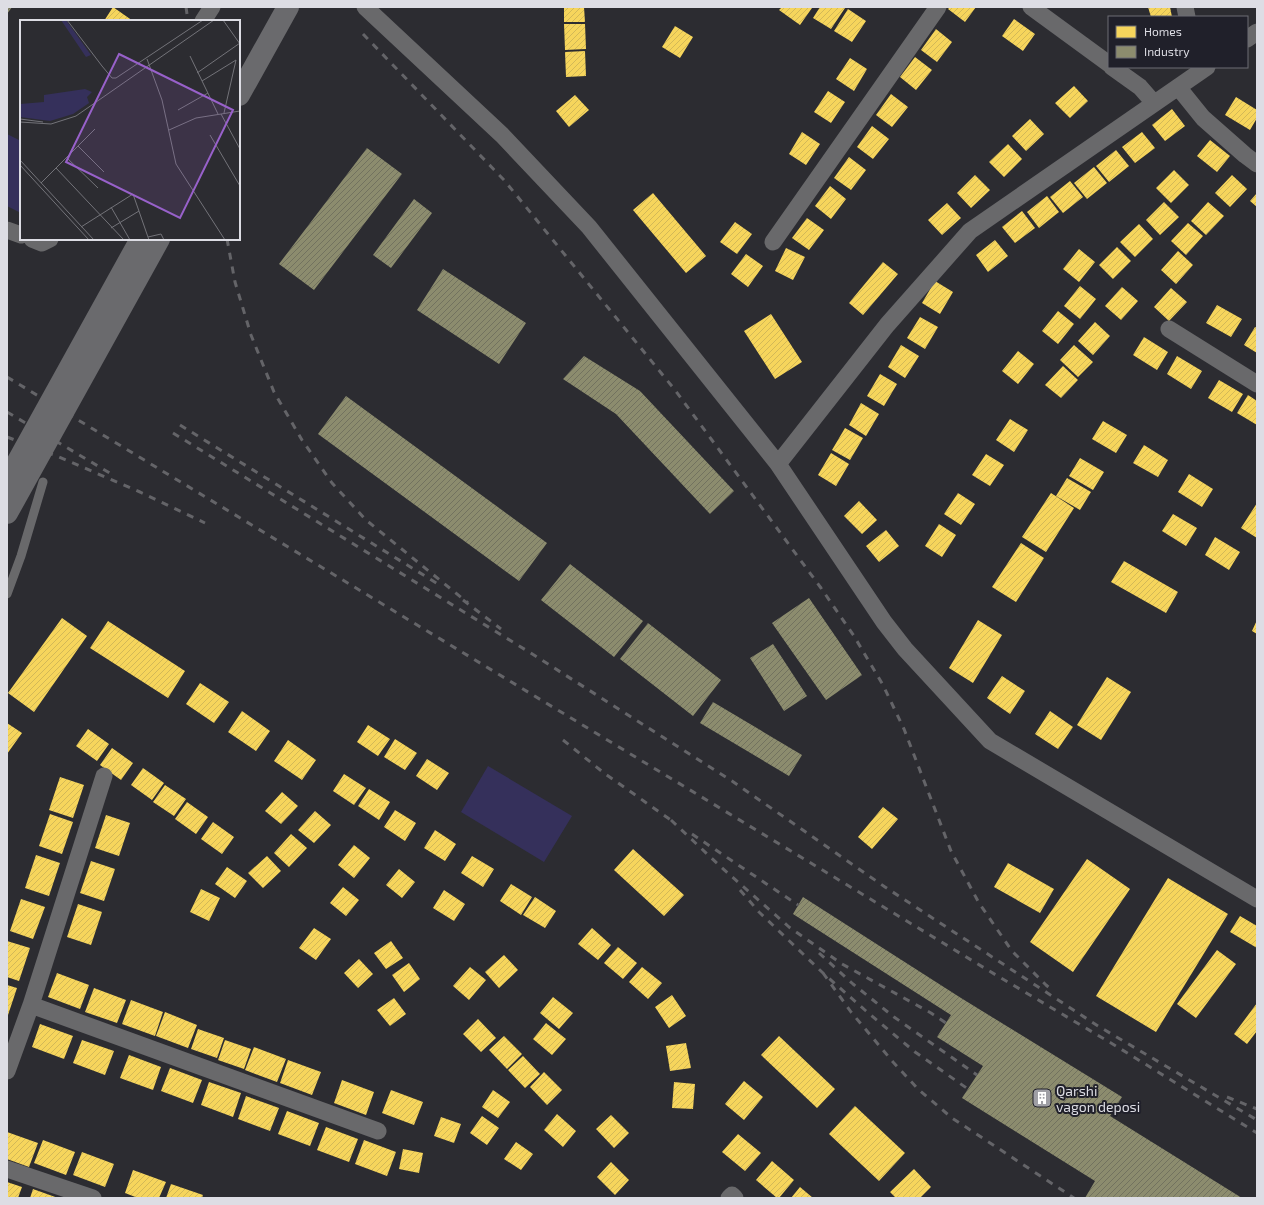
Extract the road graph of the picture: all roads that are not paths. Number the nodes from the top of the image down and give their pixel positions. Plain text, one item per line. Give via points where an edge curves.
1 (212, 7) edge
2 (270, 7) edge
3 (288, 7) edge
4 (365, 7) edge
5 (938, 7) edge
6 (1031, 7) edge
7 (204, 20) edge
8 (1257, 32) edge
9 (1248, 38) edge
10 (240, 61) edge
11 (1108, 63) edge
12 (1113, 68) edge
13 (1202, 68) edge
14 (1178, 87) junction
15 (240, 93) edge
16 (1154, 104) junction
17 (1257, 164) edge
18 (7, 230) edge
19 (20, 235) edge
20 (34, 240) edge
21 (48, 240) edge
22 (140, 240) edge
23 (158, 240) edge
24 (773, 242) dead end
25 (1169, 329) dead end
26 (1257, 384) edge
27 (778, 464) junction
28 (7, 481) edge
29 (43, 482) dead end
30 (7, 513) edge
31 (7, 594) edge
32 (104, 776) dead end
33 (1257, 899) edge
34 (31, 1005) junction
35 (7, 1071) edge
36 (378, 1131) dead end
37 (7, 1169) edge
38 (93, 1198) edge
39 (729, 1198) edge
40 (735, 1198) edge

1 - 7 street
2 - 10 main road
3 - 15 main road
4 - 27 street via 502,135 589,227
5 - 24 street
6 - 11 street
8 - 9 street
12 - 16 street via 1140,87
13 - 14 street
14 - 16 street
14 - 17 street via 1204,118
16 - 27 street via 970,231 887,326
18 - 19 street
20 - 21 street via 42,243
22 - 28 main road, bridge
23 - 30 main road, bridge
25 - 26 street
27 - 33 street via 884,622 990,741
29 - 31 lane
32 - 34 street
34 - 35 street
34 - 36 street
37 - 38 street
39 - 40 street via 732,1195

